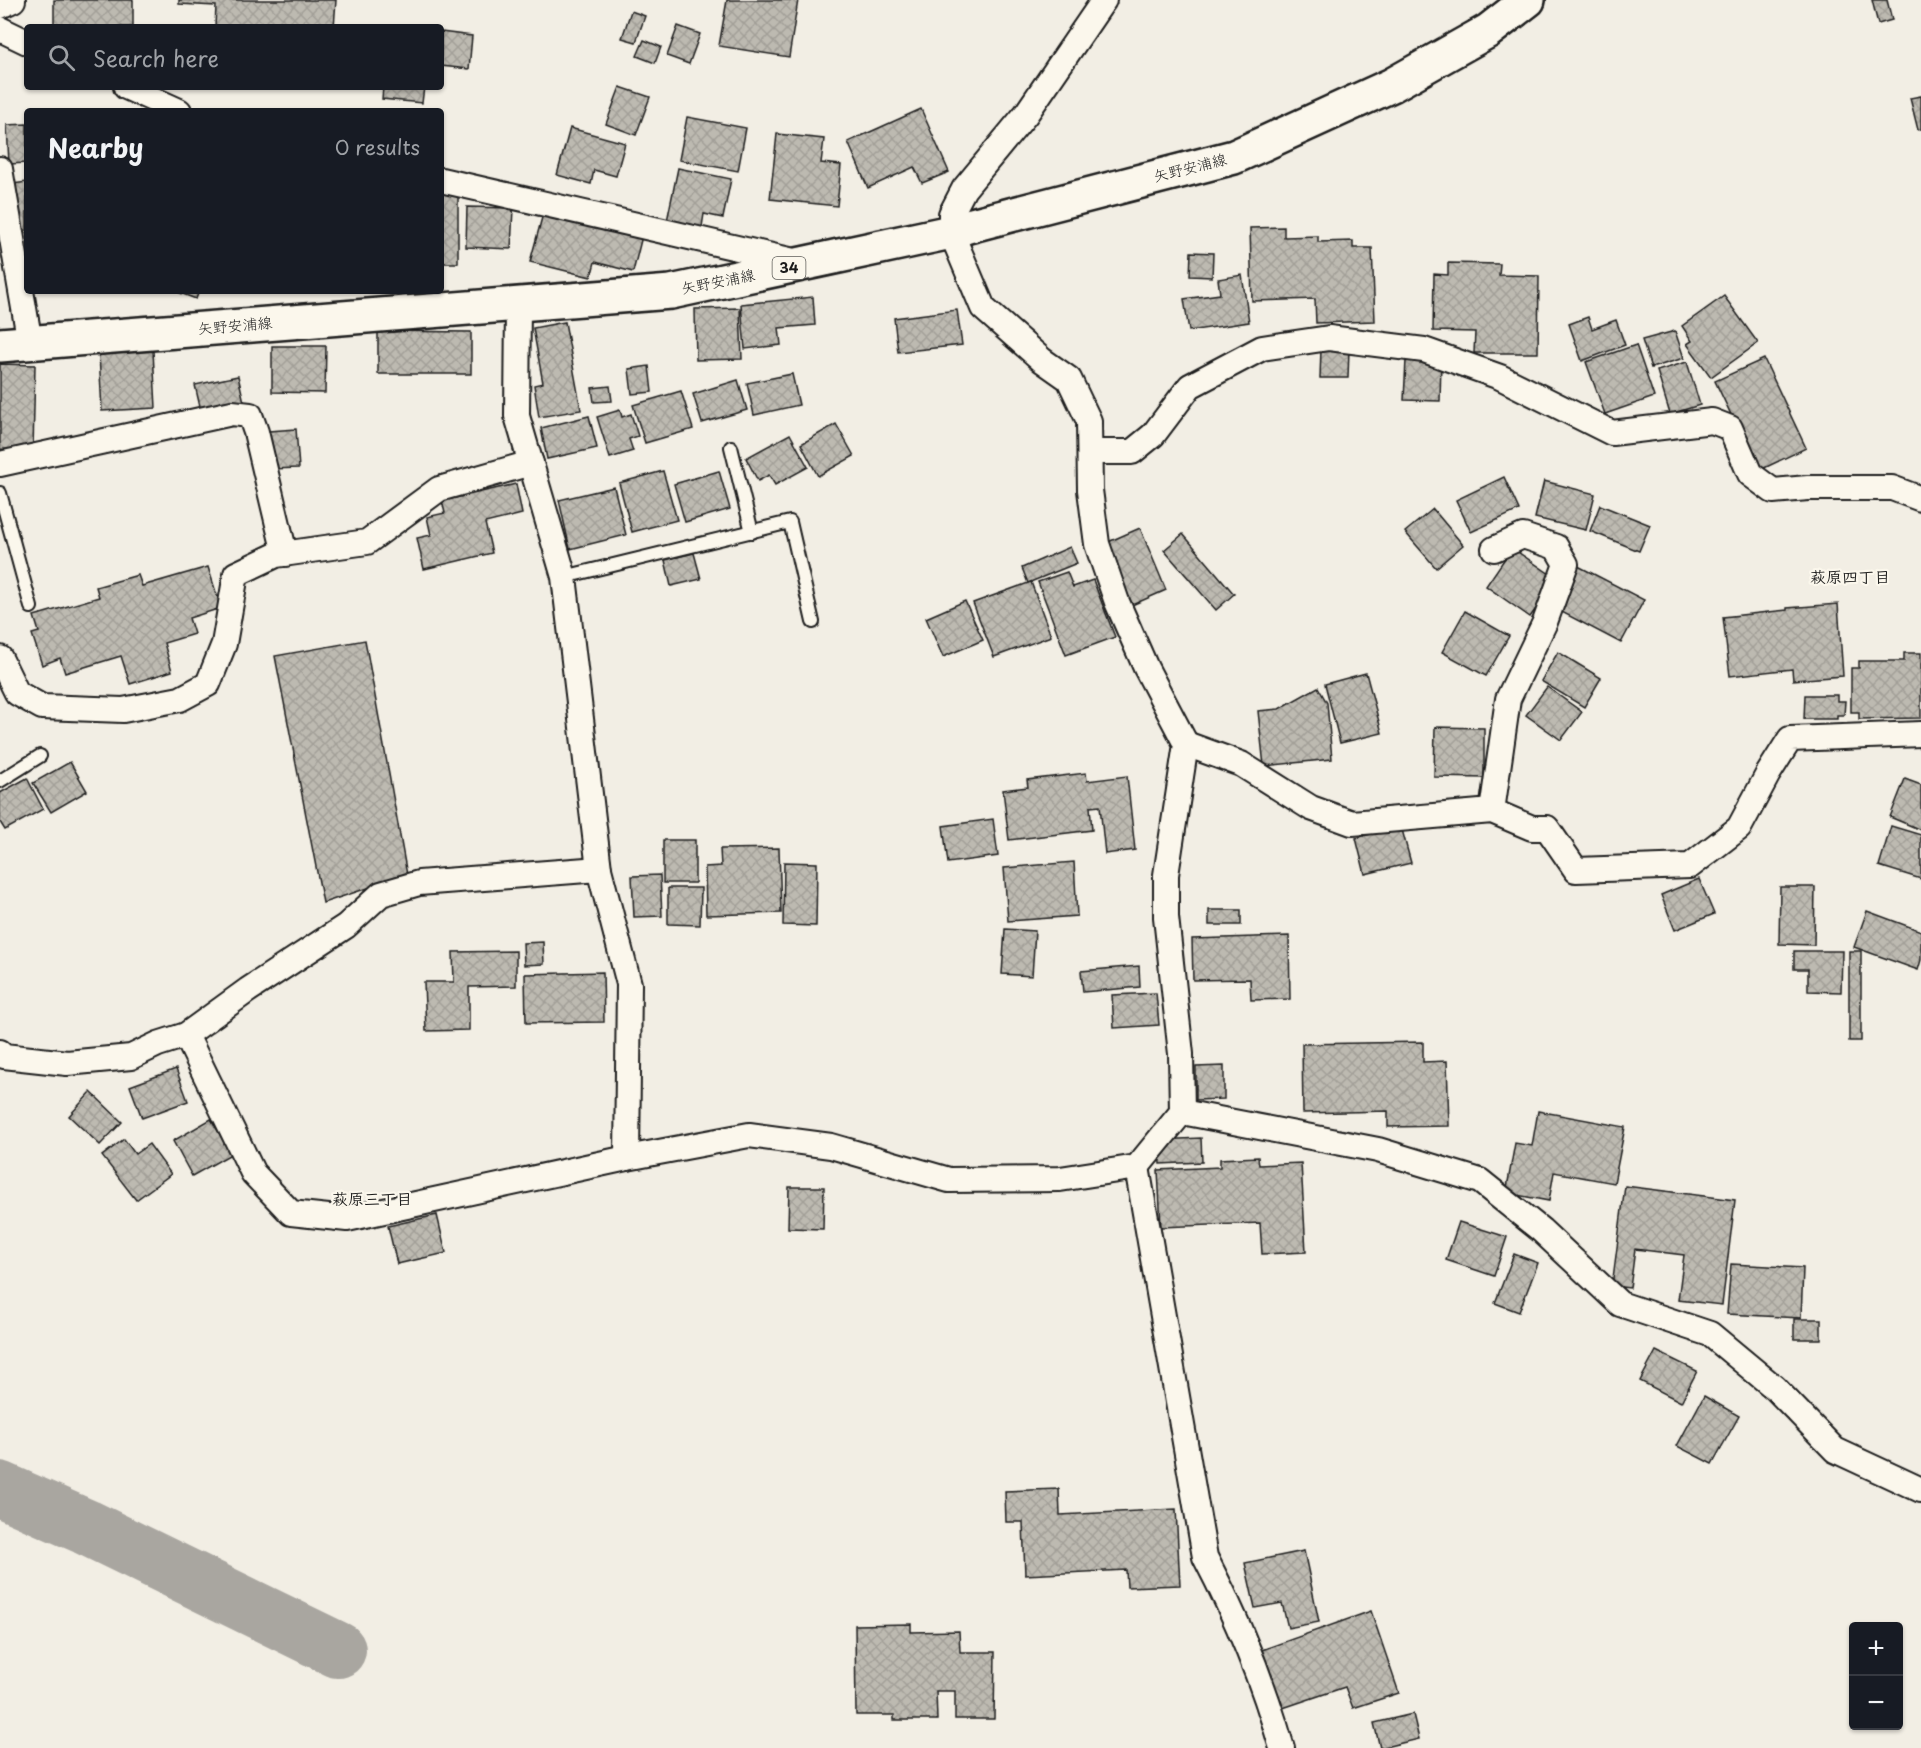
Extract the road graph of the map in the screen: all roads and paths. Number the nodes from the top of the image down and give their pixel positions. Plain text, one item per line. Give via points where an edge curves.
1 (13, 0) edge
2 (1104, 0) edge
3 (1528, 0) edge
4 (0, 6) edge
5 (0, 29) edge
6 (24, 41) edge
7 (133, 90) edge
8 (172, 108) edge
9 (0, 169) edge
10 (444, 181) edge
11 (951, 232) junction
12 (807, 264) junction
13 (518, 303) junction
14 (15, 344) edge
15 (731, 447) dead end
16 (1089, 452) junction
17 (531, 463) junction
18 (0, 464) edge
19 (0, 493) edge
20 (1921, 499) edge
21 (752, 532) junction
22 (1494, 549) dead end
23 (285, 554) junction
24 (564, 577) junction
25 (31, 607) dead end
26 (813, 622) dead end
27 (0, 658) edge
28 (1921, 734) edge
29 (1186, 744) junction
30 (40, 756) dead end
31 (0, 781) edge
32 (1492, 811) junction
33 (599, 869) junction
34 (186, 1035) junction
35 (0, 1052) edge
36 (1182, 1112) junction
37 (627, 1158) junction
38 (1137, 1167) junction
39 (1921, 1490) edge
40 (1282, 1748) edge

1 - 4 street
2 - 11 street via 1026,114 964,189 951,214
3 - 11 main road, 矢野安浦線 / 34 via 1488,31 1392,86 1234,157
5 - 6 street
7 - 8 street
9 - 14 street
10 - 12 street
11 - 12 main road, 矢野安浦線 / 34
11 - 16 street via 983,308 1041,360 1069,379 1089,421
12 - 13 main road, 矢野安浦線 / 34 via 671,292
13 - 14 main road, 矢野安浦線 / 34
13 - 17 street via 517,416
15 - 21 lane
16 - 20 street via 1132,452 1154,435 1190,386 1262,348 1329,338 1424,350 1500,377 1612,433 1712,422 1730,428 1750,474 1773,491 1892,488
16 - 29 street via 1089,490 1097,544 1117,602
17 - 23 street via 439,489 367,542
17 - 24 street
18 - 23 street via 232,413 250,415
19 - 25 lane
21 - 24 lane
21 - 26 lane via 790,522
22 - 32 street via 1523,536 1556,547 1566,564 1545,622 1508,699
23 - 27 street via 236,574 224,644 208,684 180,699 123,710 42,707 17,693
24 - 33 street
28 - 32 street via 1790,739 1739,828 1690,866 1576,870 1547,828 1532,828
29 - 32 street via 1241,765 1311,808 1352,823
29 - 36 street via 1166,875
30 - 31 lane
33 - 34 street via 419,883 381,894 346,926
33 - 37 street via 629,984
34 - 35 street via 131,1057 67,1063 4,1056
34 - 37 street via 253,1173 291,1213 347,1219
36 - 38 street
36 - 39 street via 1378,1150 1480,1181 1541,1230 1620,1304 1710,1334 1775,1388 1835,1450
37 - 38 street via 748,1136 831,1146 949,1180 1060,1179
38 - 40 street via 1205,1557 1269,1702

